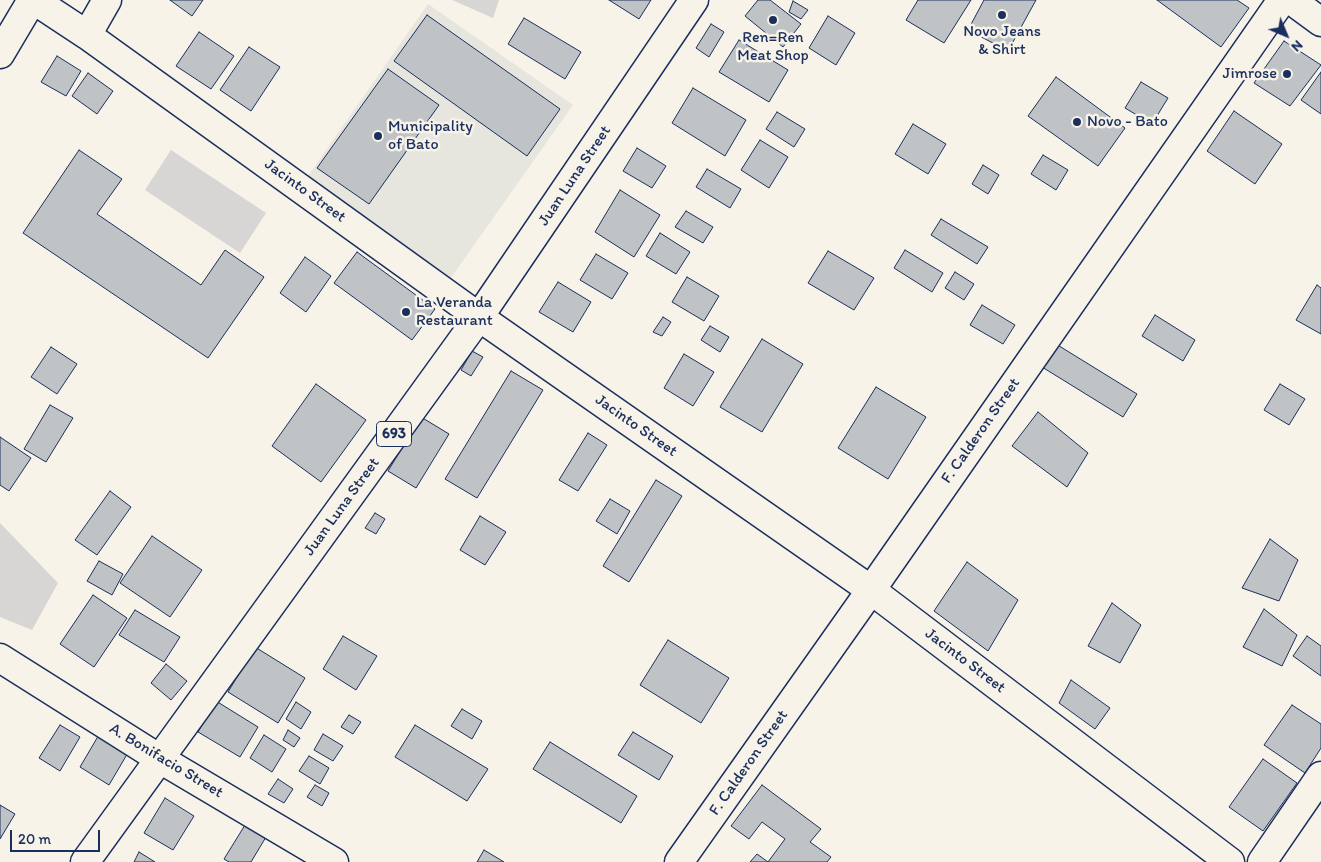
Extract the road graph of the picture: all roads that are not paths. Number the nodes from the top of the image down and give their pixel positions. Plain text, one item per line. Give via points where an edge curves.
1 (33, 0) edge
2 (106, 0) edge
3 (694, 0) edge
4 (1282, 0) edge
5 (1291, 0) edge
6 (1321, 22) edge
7 (87, 35) junction
8 (0, 54) edge
9 (479, 316) junction
10 (871, 590) junction
11 (0, 658) edge
12 (160, 759) junction
13 (1321, 776) edge
14 (85, 862) edge
15 (334, 862) edge
16 (679, 862) edge
17 (1230, 862) edge
18 (1262, 862) edge

1 - 7 street, Jacinto Street
1 - 8 street
2 - 7 street
3 - 9 street, Juan Luna Street / 693
4 - 10 street, F. Calderon Street
5 - 6 street
7 - 9 street, Jacinto Street
9 - 10 street, Jacinto Street
9 - 12 street, Juan Luna Street / 693
10 - 16 street, F. Calderon Street
10 - 17 street, Jacinto Street
11 - 12 street, A. Bonifacio Street
12 - 14 street, Juan Luna Street / 693
12 - 15 street, A. Bonifacio Street
13 - 18 street

